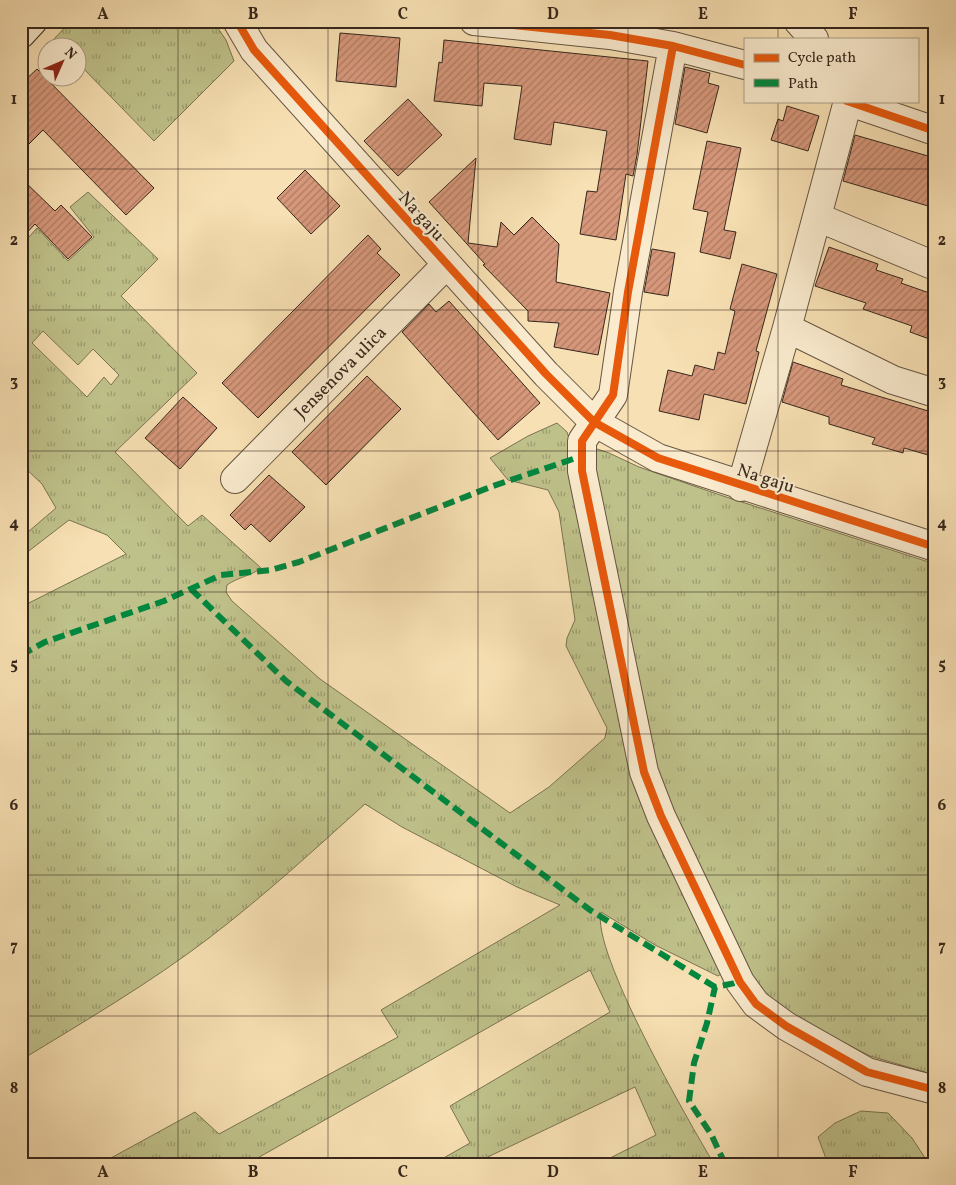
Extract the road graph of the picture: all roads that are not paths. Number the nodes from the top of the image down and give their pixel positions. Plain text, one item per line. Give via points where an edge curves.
1 (33, 21) edge
2 (237, 21) edge
3 (474, 21) edge
4 (798, 21) edge
5 (21, 34) edge
6 (813, 38) edge
7 (673, 46) junction
8 (744, 65) edge
9 (848, 102) edge
10 (935, 132) edge
11 (817, 218) junction
12 (446, 265) junction
13 (935, 266) edge
14 (787, 328) junction
15 (935, 392) edge
16 (594, 422) junction
17 (234, 479) dead end
18 (741, 487) junction
19 (935, 547) edge
20 (935, 1090) edge

1 - 5 street
2 - 12 street, Na gaju via 254,50
3 - 7 street via 610,35
4 - 6 street
7 - 8 street
7 - 16 street via 628,292 613,395
9 - 10 street
9 - 11 street, Na gaju
11 - 13 street
11 - 14 street, Na gaju
12 - 16 street, Na gaju
12 - 17 street, Jensenova ulica
14 - 15 street via 893,380
14 - 18 street, Na gaju
16 - 18 street, Na gaju via 658,458
16 - 20 street via 582,441 582,471 644,772 661,816 740,982 756,1004 786,1026 859,1068
18 - 19 street, Na gaju

